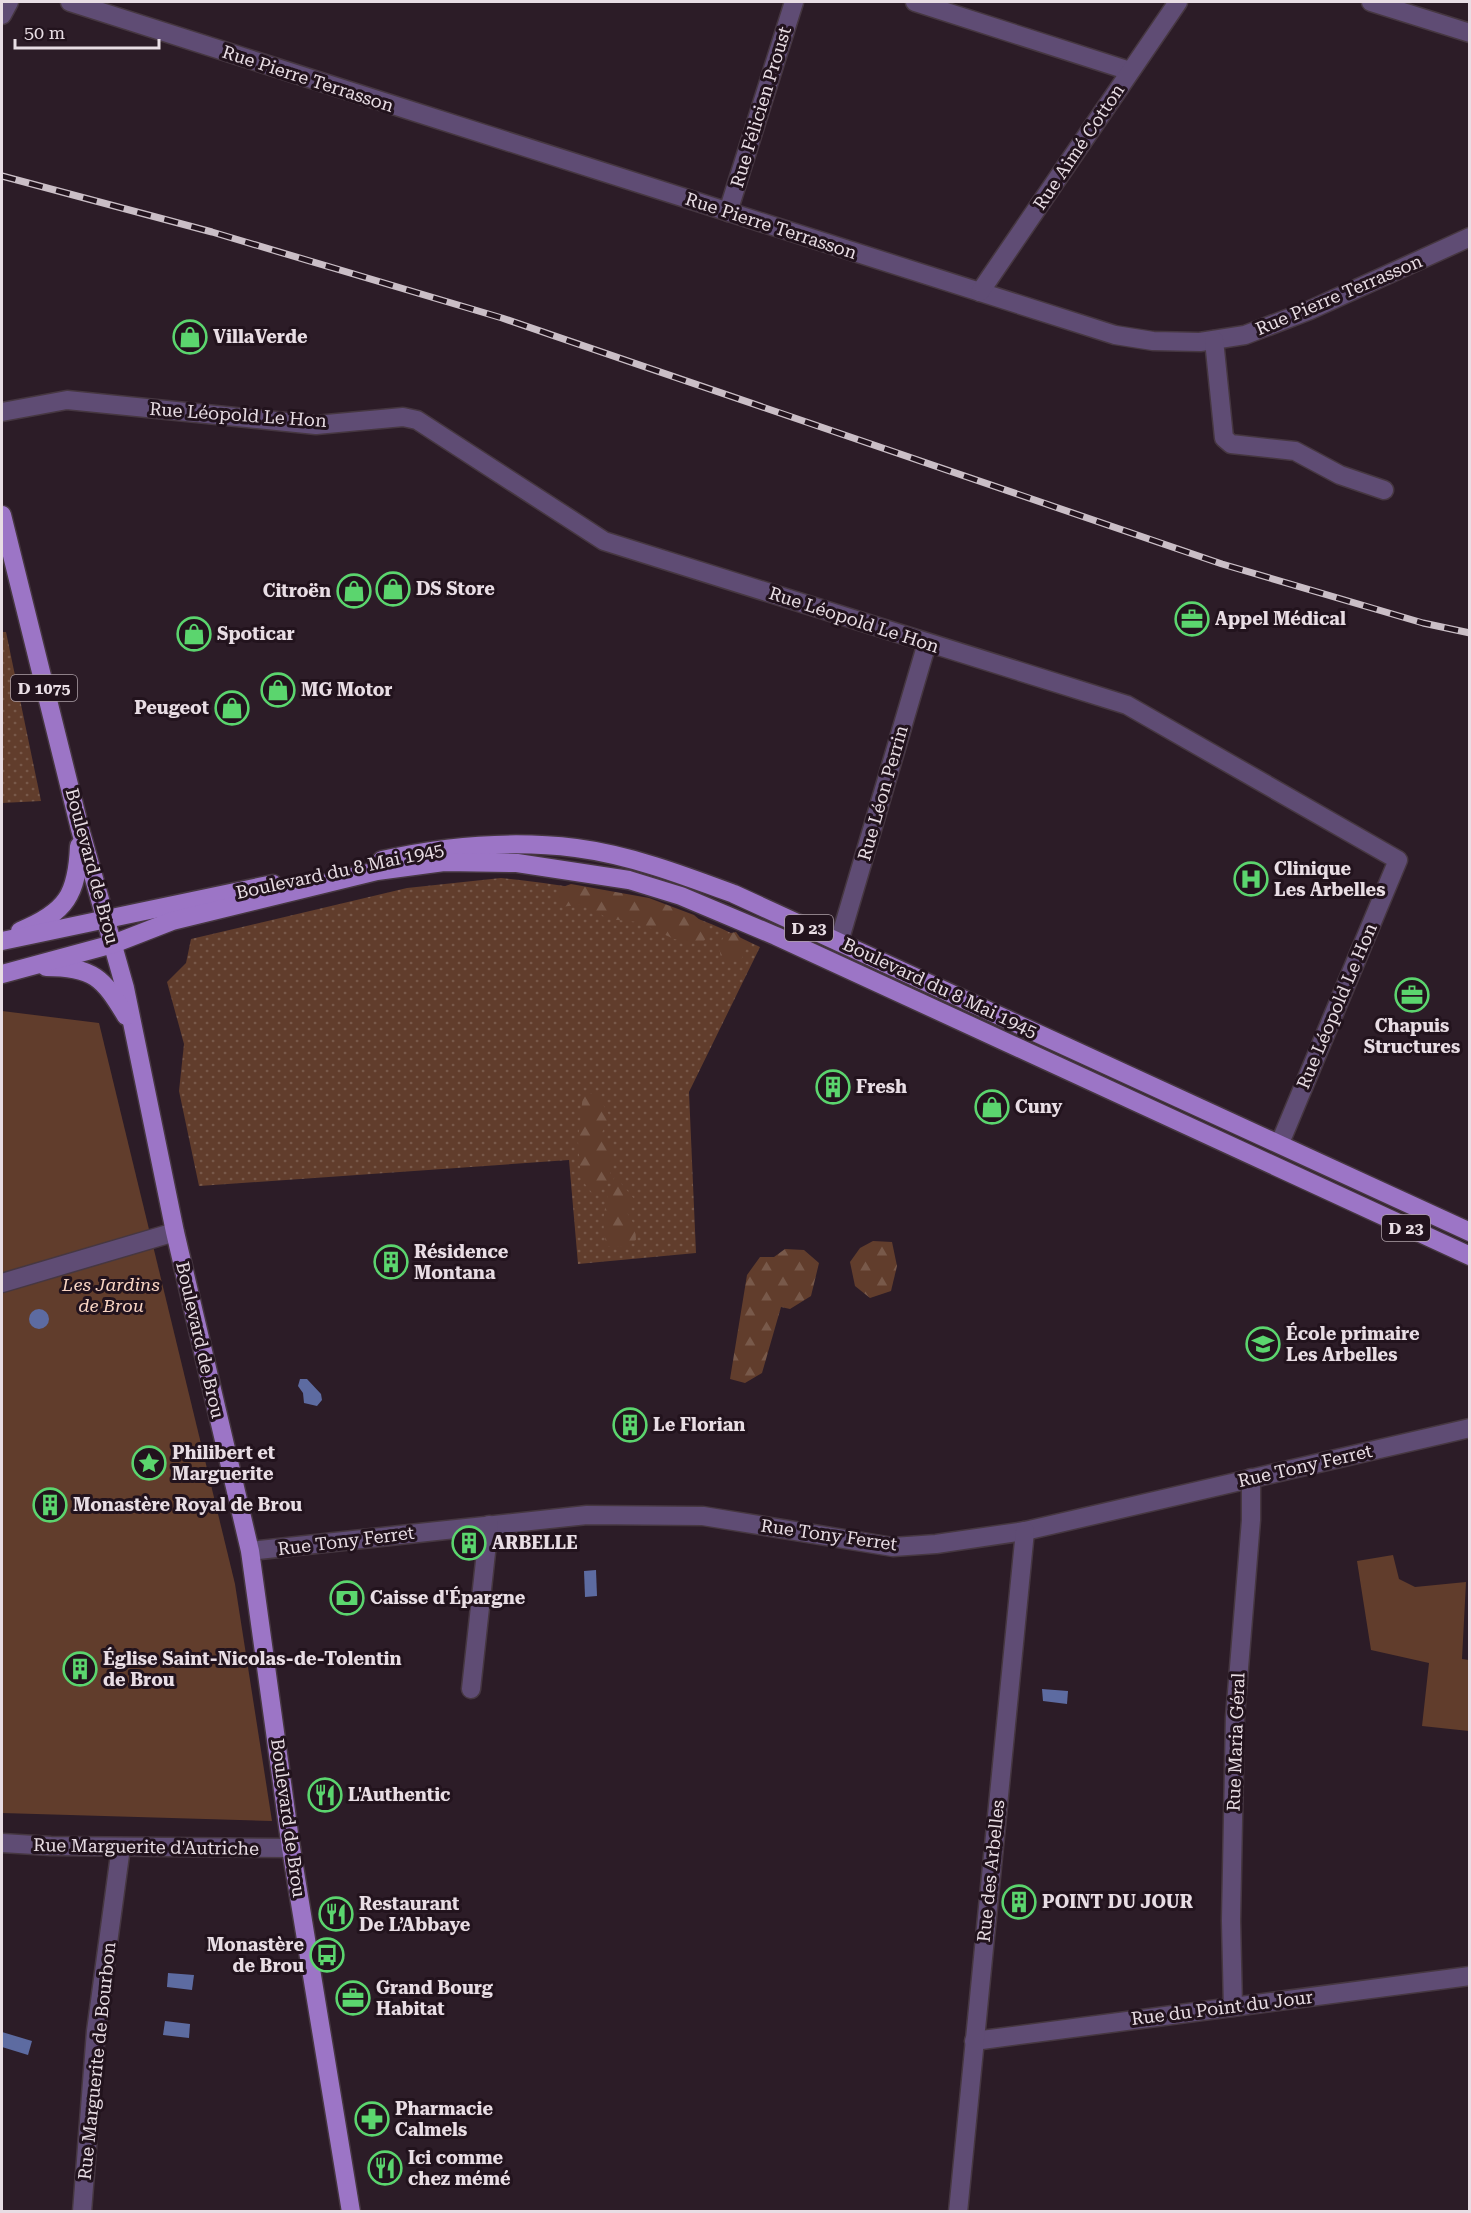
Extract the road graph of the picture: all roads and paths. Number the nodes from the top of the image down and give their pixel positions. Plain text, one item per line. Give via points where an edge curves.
1 (9, 2) edge
2 (70, 2) edge
3 (794, 2) edge
4 (915, 2) edge
5 (1178, 2) edge
6 (1371, 2) edge
7 (2, 15) edge
8 (1470, 33) edge
9 (1130, 71) junction
10 (728, 212) junction
11 (1470, 237) edge
12 (980, 292) junction
13 (1215, 340) junction
14 (2, 412) edge
15 (1384, 490) dead end
16 (2, 515) edge
17 (927, 643) junction
18 (81, 829) junction
19 (105, 921) junction
20 (2, 940) edge
21 (839, 942) junction
22 (113, 944) junction
23 (26, 968) junction
24 (2, 974) edge
25 (134, 1028) junction
26 (1280, 1143) junction
27 (175, 1232) junction
28 (1470, 1232) edge
29 (1470, 1256) edge
30 (2, 1283) edge
31 (1470, 1428) edge
32 (1251, 1479) junction
33 (489, 1525) junction
34 (1025, 1531) junction
35 (250, 1551) junction
36 (471, 1689) dead end
37 (2, 1843) edge
38 (121, 1846) junction
39 (291, 1848) junction
40 (1470, 1976) edge
41 (1233, 2007) junction
42 (974, 2041) junction
43 (82, 2211) edge
44 (351, 2211) edge
45 (958, 2211) edge

1 - 7 street
2 - 10 street, Rue Pierre Terrasson
3 - 10 street, Rue Félicien Proust
4 - 9 street
5 - 9 street, Rue Aimé Cotton
6 - 8 street
9 - 12 street, Rue Aimé Cotton
10 - 12 street, Rue Pierre Terrasson
11 - 13 street, Rue Pierre Terrasson via 1310,310 1245,334
12 - 13 street, Rue Pierre Terrasson via 1115,335 1153,341
13 - 15 street via 1224,438 1231,444 1295,451 1340,475
14 - 17 street, Rue Léopold Le Hon via 67,400 316,424 403,417 417,420 604,541
16 - 18 main road, Boulevard de Brou / D 1075
17 - 21 street, Rue Léon Perrin
17 - 26 street, Rue Léopold Le Hon via 1126,705 1398,860
18 - 19 main road, Boulevard de Brou / D 1075
18 - 20 main road via 74,888 61,906 38,923
19 - 20 main road, Boulevard du 8 Mai 1945
19 - 21 main road, Boulevard du 8 Mai 1945 / D 23 via 432,849 515,844 577,848 666,869 734,894
19 - 22 main road, Boulevard de Brou / D 1075
21 - 26 main road, Boulevard du 8 Mai 1945 / D 23
22 - 23 main road, Boulevard du 8 Mai 1945
22 - 25 main road, Boulevard de Brou
22 - 29 main road, Boulevard du 8 Mai 1945 / D 23 via 172,921 377,872 444,862 517,863 629,880 776,936 1086,1088
23 - 24 main road
23 - 25 main road via 79,970 103,980
25 - 27 main road, Boulevard de Brou
26 - 28 main road, Boulevard du 8 Mai 1945 / D 23
27 - 30 street
27 - 35 main road, Boulevard de Brou
31 - 32 street, Rue Tony Ferret
32 - 34 street, Rue Tony Ferret
32 - 41 street, Rue Maria Géral via 1235,1717
33 - 34 street, Rue Tony Ferret via 587,1515 703,1516 893,1547
33 - 35 street, Rue Tony Ferret
33 - 36 street
34 - 42 street, Rue des Arbelles
35 - 39 main road, Boulevard de Brou
37 - 38 street, Rue Marguerite d'Autriche
38 - 39 street, Rue Marguerite d'Autriche
38 - 43 street, Rue Marguerite de Bourbon via 96,2031
39 - 44 main road, Boulevard de Brou
40 - 41 street, Rue du Point du Jour
41 - 42 street, Rue du Point du Jour
42 - 45 street, Rue des Arbelles

